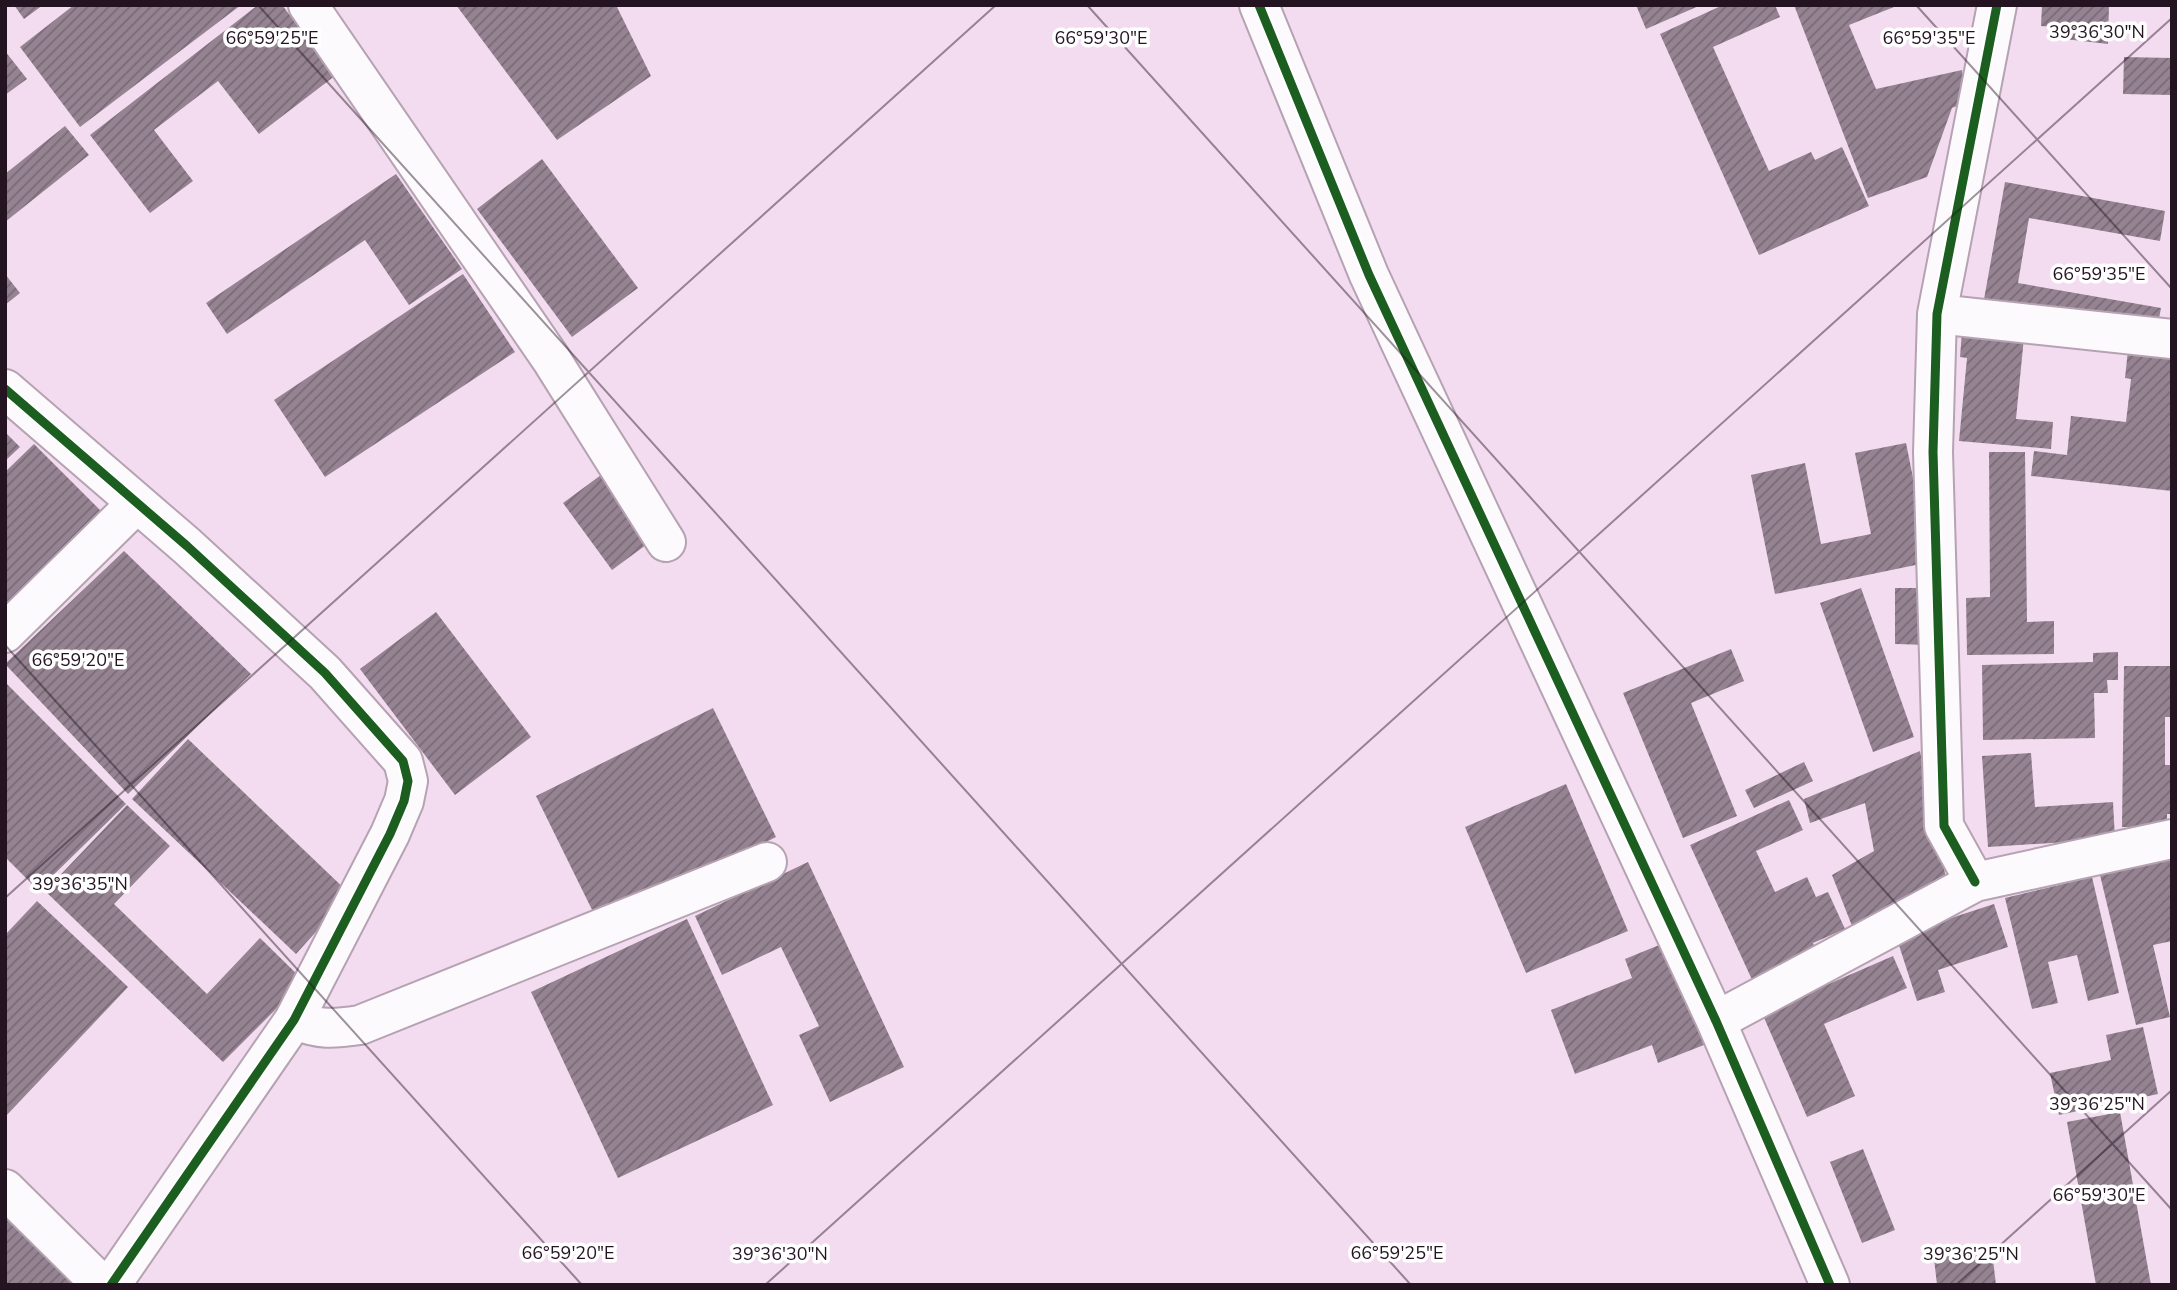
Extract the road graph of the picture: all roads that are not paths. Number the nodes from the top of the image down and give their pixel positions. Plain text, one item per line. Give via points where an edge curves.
1 (1259, 5) edge
2 (1997, 5) edge
3 (315, 8) edge
4 (1937, 314) junction
5 (2172, 340) edge
6 (5, 389) edge
7 (137, 503) junction
8 (666, 542) dead end
9 (5, 632) edge
10 (2172, 839) edge
11 (767, 862) dead end
12 (1975, 882) junction
13 (294, 1020) junction
14 (1716, 1021) junction
15 (5, 1189) edge
16 (102, 1285) edge
17 (111, 1285) edge
18 (1830, 1285) edge

1 - 14 street via 1369,275
2 - 4 street
3 - 8 street via 551,359
4 - 5 street
4 - 12 street via 1933,452 1944,826
6 - 7 street
7 - 9 street
7 - 13 street via 325,673 403,761 408,781 404,801
10 - 12 street
11 - 13 street via 360,1025 329,1030
12 - 14 street
13 - 17 street
14 - 18 street
15 - 16 street

